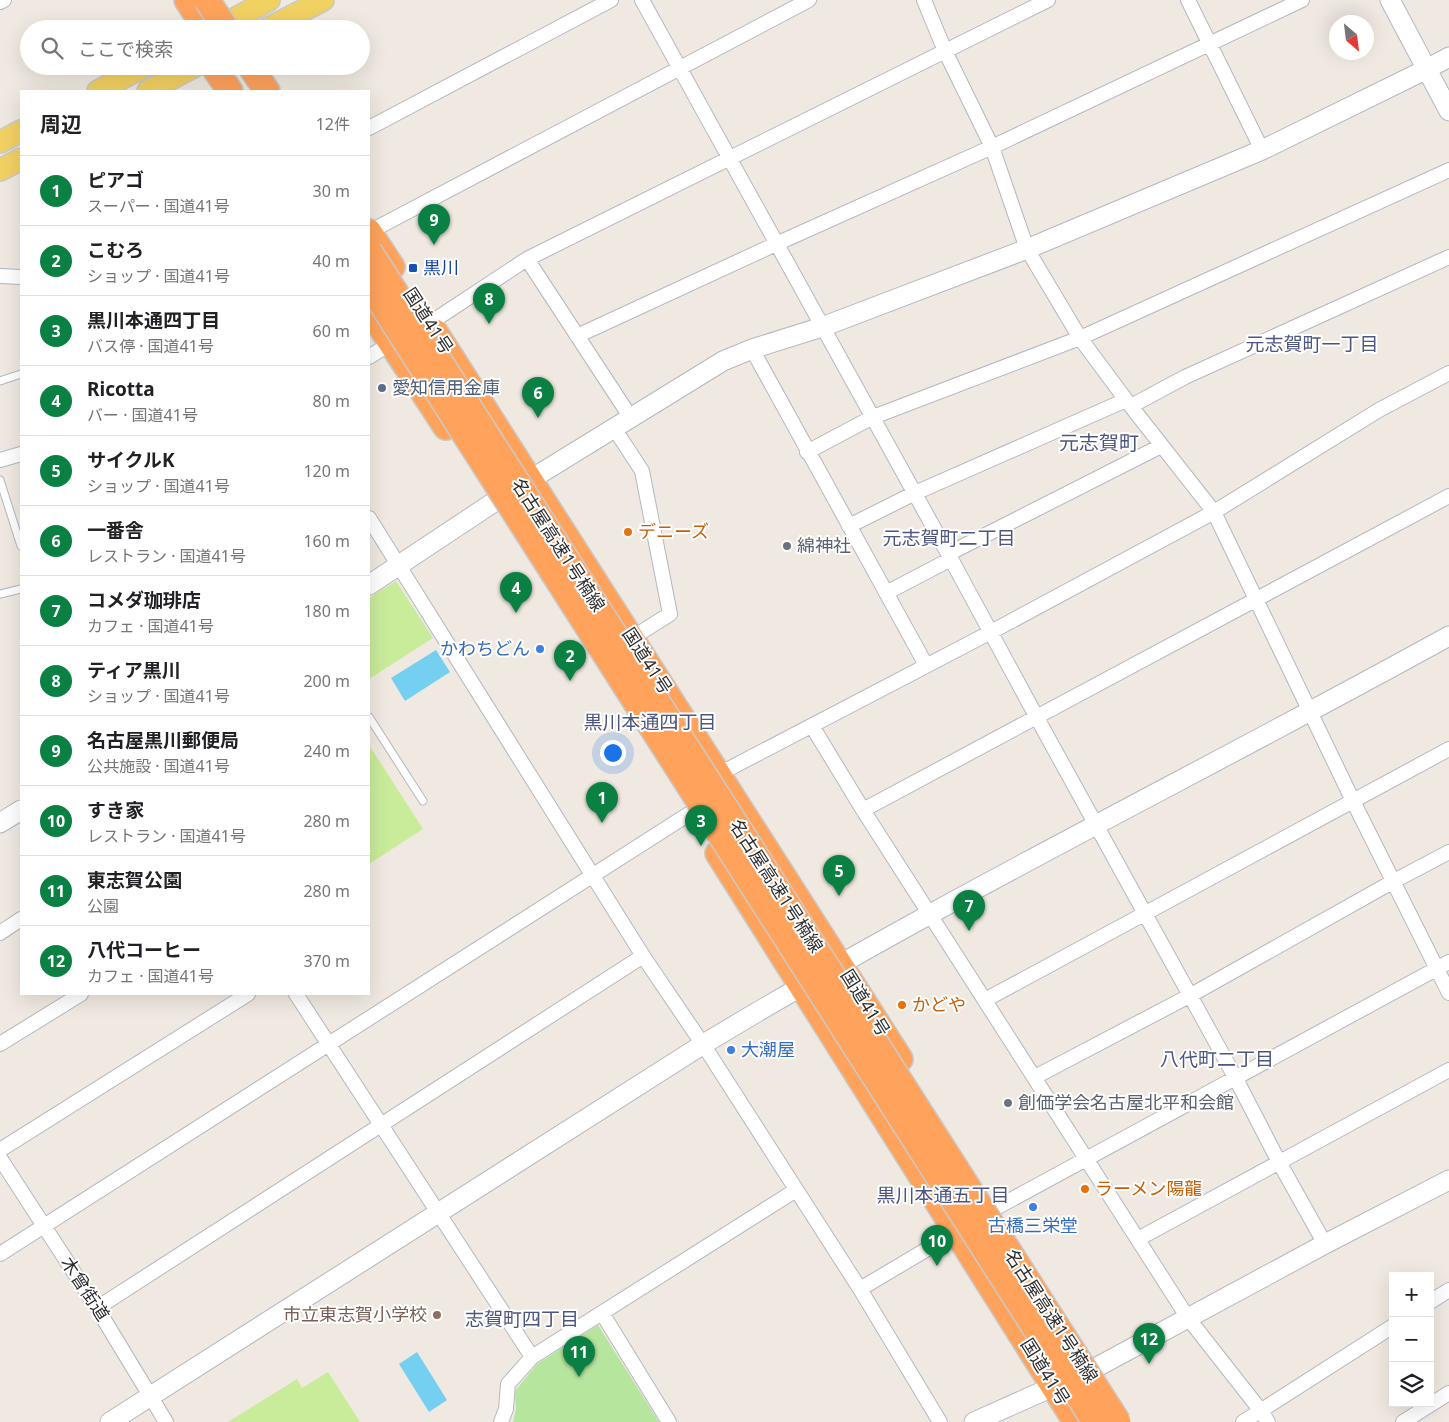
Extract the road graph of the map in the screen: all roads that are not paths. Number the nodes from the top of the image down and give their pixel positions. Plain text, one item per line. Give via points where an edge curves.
1 (4, 0) edge
2 (171, 0) edge
3 (187, 0) edge
4 (205, 0) edge
5 (215, 0) edge
6 (269, 0) edge
7 (323, 0) edge
8 (611, 0) edge
9 (642, 0) edge
10 (809, 0) edge
11 (924, 0) edge
12 (1048, 0) edge
13 (1188, 0) edge
14 (1302, 0) edge
15 (1390, 0) edge
16 (0, 2) edge
17 (183, 20) edge
18 (217, 20) edge
19 (220, 20) edge
20 (222, 20) edge
21 (231, 20) edge
22 (284, 20) edge
23 (1210, 43) junction
24 (946, 51) junction
25 (1449, 57) edge
26 (679, 68) junction
27 (1427, 69) junction
28 (128, 75) edge
29 (178, 75) edge
30 (100, 90) edge
31 (150, 90) edge
32 (1449, 111) edge
33 (370, 127) edge
34 (20, 132) edge
35 (0, 142) edge
36 (992, 147) junction
37 (1262, 150) junction
38 (730, 157) junction
39 (20, 160) edge
40 (0, 170) edge
41 (1449, 170) edge
42 (370, 231) edge
43 (370, 233) edge
44 (776, 244) junction
45 (1027, 248) junction
46 (370, 253) edge
47 (1449, 257) edge
48 (528, 259) junction
49 (0, 276) edge
50 (20, 277) edge
51 (370, 286) edge
52 (370, 311) edge
53 (430, 323) junction
54 (822, 327) junction
55 (577, 336) junction
56 (1080, 338) junction
57 (391, 343) junction
58 (752, 349) junction
59 (370, 356) edge
60 (1449, 373) edge
61 (20, 374) edge
62 (0, 381) edge
63 (1128, 403) junction
64 (873, 417) junction
65 (631, 418) junction
66 (614, 428) junction
67 (1162, 446) junction
68 (808, 452) junction
69 (20, 454) edge
70 (0, 460) edge
71 (531, 479) junction
72 (0, 480) edge
73 (915, 493) junction
74 (1449, 496) edge
75 (494, 502) junction
76 (1214, 512) junction
77 (370, 520) edge
78 (849, 526) junction
79 (20, 543) edge
80 (950, 556) junction
81 (398, 566) junction
82 (370, 584) edge
83 (20, 589) edge
84 (886, 593) junction
85 (0, 594) edge
86 (1256, 599) junction
87 (991, 632) junction
88 (1449, 636) edge
89 (632, 638) junction
90 (926, 665) junction
91 (1310, 712) junction
92 (1036, 716) junction
93 (370, 719) edge
94 (812, 726) junction
95 (1449, 749) edge
96 (719, 774) junction
97 (423, 801) dead end
98 (1353, 801) junction
99 (863, 810) junction
100 (20, 811) edge
101 (692, 812) junction
102 (0, 823) edge
103 (1096, 826) junction
104 (1449, 852) edge
105 (592, 875) junction
106 (1394, 880) junction
107 (930, 914) junction
108 (1146, 914) junction
109 (20, 921) edge
110 (0, 933) edge
111 (643, 956) junction
112 (841, 965) junction
113 (1443, 965) edge
114 (800, 986) junction
115 (1449, 993) edge
116 (79, 995) edge
117 (246, 995) edge
118 (297, 995) edge
119 (1190, 995) junction
120 (985, 1000) junction
121 (329, 1043) junction
122 (0, 1044) edge
123 (702, 1045) junction
124 (1449, 1070) edge
125 (1035, 1077) junction
126 (1235, 1077) junction
127 (380, 1126) junction
128 (0, 1150) edge
129 (0, 1158) edge
130 (1086, 1158) junction
131 (1279, 1162) junction
132 (1449, 1180) edge
133 (796, 1190) junction
134 (994, 1209) junction
135 (440, 1213) junction
136 (44, 1226) junction
137 (956, 1232) junction
138 (1138, 1239) junction
139 (1325, 1244) junction
140 (0, 1254) edge
141 (860, 1289) junction
142 (1449, 1290) edge
143 (1434, 1299) edge
144 (98, 1308) junction
145 (602, 1313) junction
146 (1188, 1318) junction
147 (1389, 1329) edge
148 (532, 1357) junction
149 (1097, 1367) junction
150 (1053, 1386) junction
151 (1449, 1393) edge
152 (150, 1396) junction
153 (1264, 1416) edge
154 (110, 1422) edge
155 (166, 1422) edge
156 (501, 1422) edge
157 (669, 1422) edge
158 (940, 1422) edge
159 (974, 1422) edge
160 (1076, 1422) edge
161 (1095, 1422) edge
162 (1118, 1422) edge
163 (1131, 1422) edge
164 (1243, 1422) edge
165 (1403, 1422) edge

1 - 16 street
2 - 17 highway
3 - 18 highway
4 - 19 highway, bridge
5 - 20 highway
6 - 21 main road
7 - 22 main road
8 - 33 street
9 - 26 street
10 - 26 street
11 - 24 street
12 - 24 street
13 - 23 street
14 - 23 street
15 - 27 street
23 - 36 street
23 - 37 street
24 - 36 street
24 - 38 street
25 - 27 street
26 - 38 street
26 - 42 street
27 - 32 street
27 - 37 street
28 - 30 main road
29 - 31 main road
34 - 35 main road
36 - 44 street
36 - 45 street
37 - 45 street
38 - 44 street
38 - 48 street
39 - 40 main road
41 - 56 street
43 - 53 highway, 国道41号
44 - 54 street
44 - 55 street
45 - 54 street
45 - 56 street
46 - 162 highway, 名古屋高速1号楠線, bridge
47 - 63 street
48 - 53 street
48 - 55 street
49 - 50 street
51 - 161 highway, 名古屋高速1号楠線, bridge
52 - 57 highway, 国道41号
53 - 71 highway, 国道41号
54 - 58 street
54 - 64 street
55 - 65 street
56 - 63 street
56 - 64 street
57 - 59 street
57 - 75 highway, 国道41号
58 - 65 street via 723,361
58 - 68 street
60 - 76 street via 1378,410
61 - 62 lane
63 - 67 street
63 - 73 street
64 - 68 street
64 - 73 street
65 - 66 street
66 - 71 street
66 - 89 street via 642,471 670,614
67 - 76 street
67 - 80 street
68 - 78 street
69 - 70 street
71 - 75 street
71 - 89 highway, 国道41号
72 - 79 lane
73 - 78 street
73 - 80 street
74 - 86 street
75 - 81 street
75 - 101 highway, 国道41号
76 - 86 street
76 - 87 street
77 - 81 street
78 - 84 street
80 - 84 street
80 - 87 street
81 - 82 street
81 - 105 street
83 - 85 lane
84 - 90 street
86 - 91 street
86 - 92 street
87 - 90 street
87 - 92 street
88 - 91 street
89 - 96 highway, 国道41号
90 - 94 street
91 - 98 street
91 - 103 street
92 - 99 street
92 - 103 street
93 - 97 lane
94 - 96 street
94 - 99 street
95 - 98 street
96 - 112 highway, 国道41号
98 - 106 street
98 - 108 street
99 - 107 street
100 - 102 street
101 - 105 street
101 - 114 highway, 国道41号
103 - 107 street
103 - 108 street
104 - 106 street
105 - 111 street
105 - 121 street
106 - 113 street
106 - 119 street
107 - 112 street
107 - 120 street
108 - 119 street
108 - 120 street
109 - 110 street
111 - 123 street
111 - 127 street
112 - 114 street
112 - 134 highway, 国道41号
113 - 115 street
113 - 126 street
114 - 123 street
114 - 137 highway, 国道41号
116 - 122 street
117 - 128 street
118 - 121 street
119 - 125 street
119 - 126 street
120 - 125 street
121 - 127 street
121 - 136 street
123 - 133 street
123 - 135 street
124 - 131 street
125 - 130 street
126 - 130 street
126 - 131 street
127 - 135 street
127 - 144 street
129 - 136 street, 木曾街道
130 - 134 street
130 - 138 street
131 - 138 street
131 - 139 street
132 - 139 street
133 - 141 street
133 - 145 street
134 - 149 highway, 国道41号
135 - 148 street
135 - 152 street
136 - 140 street
136 - 144 street, 木曾街道
137 - 141 street
137 - 150 highway, 国道41号
138 - 146 street
139 - 146 street
141 - 158 street
142 - 143 street
144 - 152 street, 木曾街道
145 - 148 street
145 - 157 street
146 - 149 street
146 - 153 street
147 - 153 street
148 - 156 street via 508,1384 506,1409
149 - 150 street
149 - 163 highway, 国道41号
150 - 159 street
150 - 160 highway, 国道41号
151 - 165 street
152 - 154 street
152 - 155 street, 木曾街道
153 - 164 street

